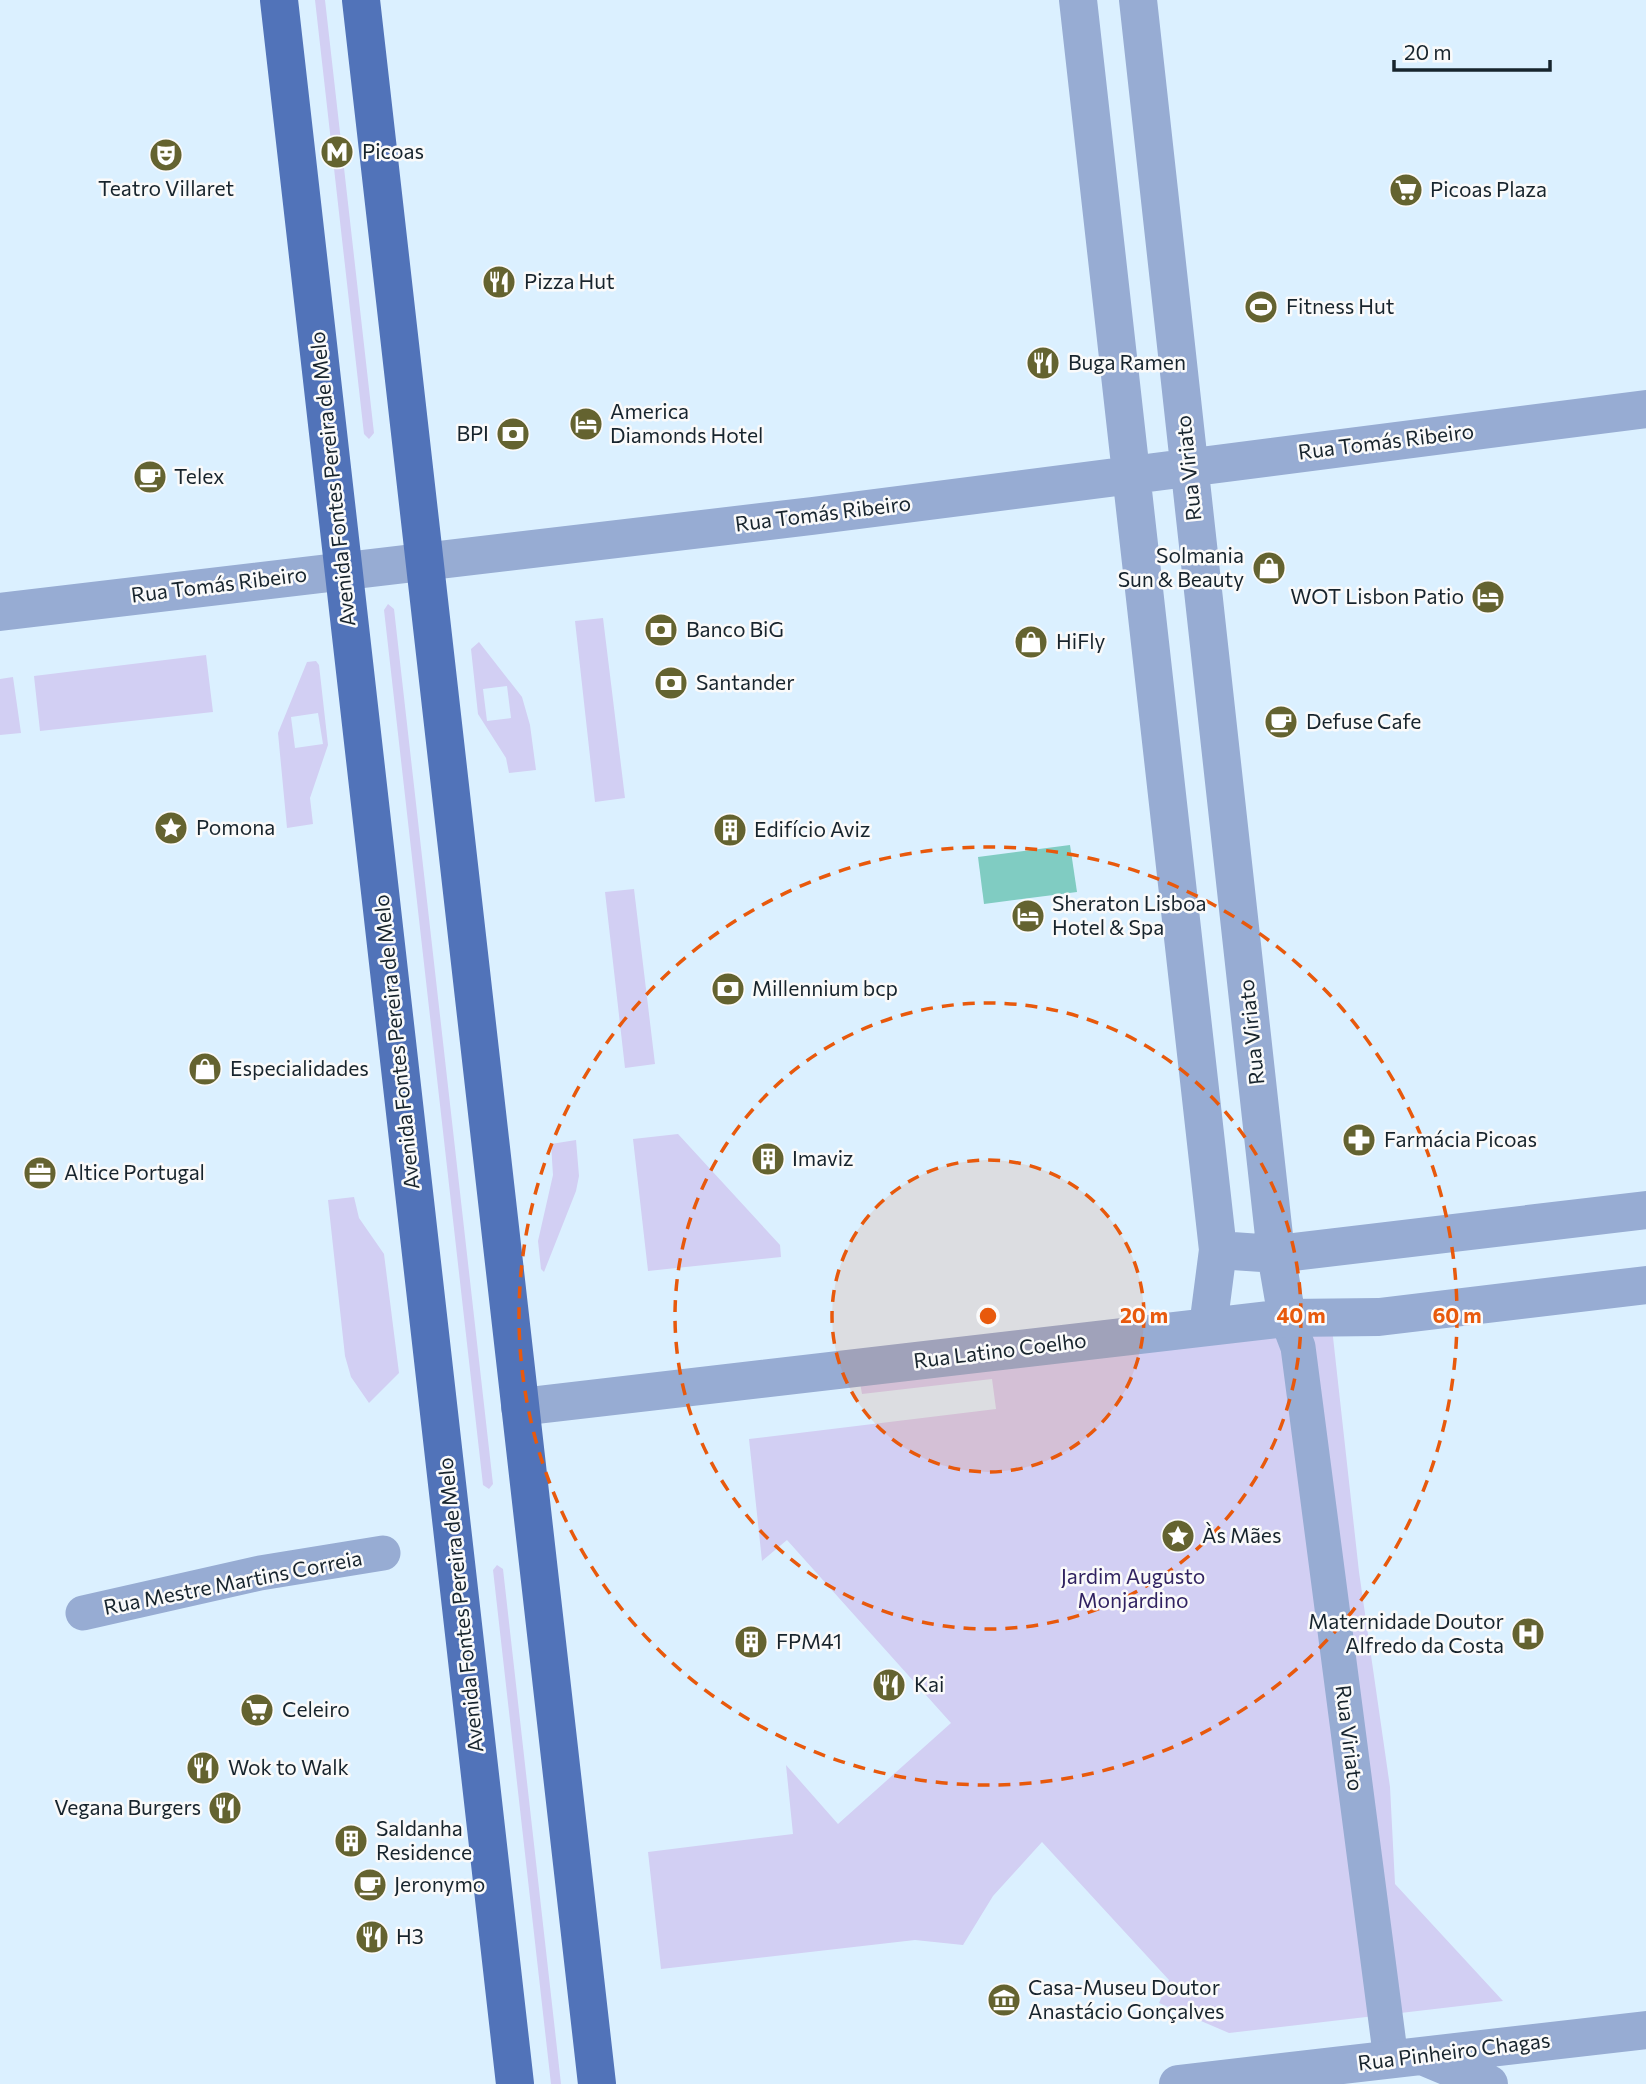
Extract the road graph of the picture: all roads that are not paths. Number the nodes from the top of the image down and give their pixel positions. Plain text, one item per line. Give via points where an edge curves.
1 (279, 0) edge
2 (361, 0) edge
3 (1077, 0) edge
4 (1138, 0) edge
5 (1646, 409) edge
6 (1189, 467) junction
7 (1131, 475) junction
8 (424, 560) junction
9 (344, 570) junction
10 (0, 611) edge
11 (1646, 1210) edge
12 (1219, 1250) junction
13 (1276, 1254) junction
14 (1646, 1285) edge
15 (1287, 1318) junction
16 (1208, 1327) junction
17 (520, 1407) junction
18 (383, 1553) dead end
19 (83, 1613) dead end
20 (1646, 2030) edge
21 (1400, 2067) edge
22 (515, 2084) edge
23 (597, 2084) edge
24 (1178, 2084) edge
25 (1489, 2084) edge

1 - 9 main road, Avenida Fontes Pereira de Melo
2 - 8 main road
3 - 7 street
4 - 6 street, Rua Viriato
5 - 6 street, Rua Tomás Ribeiro
6 - 7 street, Rua Tomás Ribeiro
6 - 13 street, Rua Viriato
7 - 8 street, Rua Tomás Ribeiro
7 - 12 street
8 - 9 street, Rua Tomás Ribeiro
8 - 17 main road
9 - 10 street, Rua Tomás Ribeiro
9 - 22 main road, Avenida Fontes Pereira de Melo
11 - 13 street
12 - 13 street
12 - 16 street
13 - 15 street, Rua Viriato
14 - 15 street, Rua Latino Coelho via 1379,1317
15 - 16 street, Rua Latino Coelho
15 - 21 street, Rua Viriato via 1297,1347
16 - 17 street, Rua Latino Coelho
17 - 23 main road
18 - 19 street, Rua Mestre Martins Correia via 260,1573
20 - 21 street, Rua Pinheiro Chagas
21 - 24 street, Rua Pinheiro Chagas
21 - 25 street via 1438,2061

